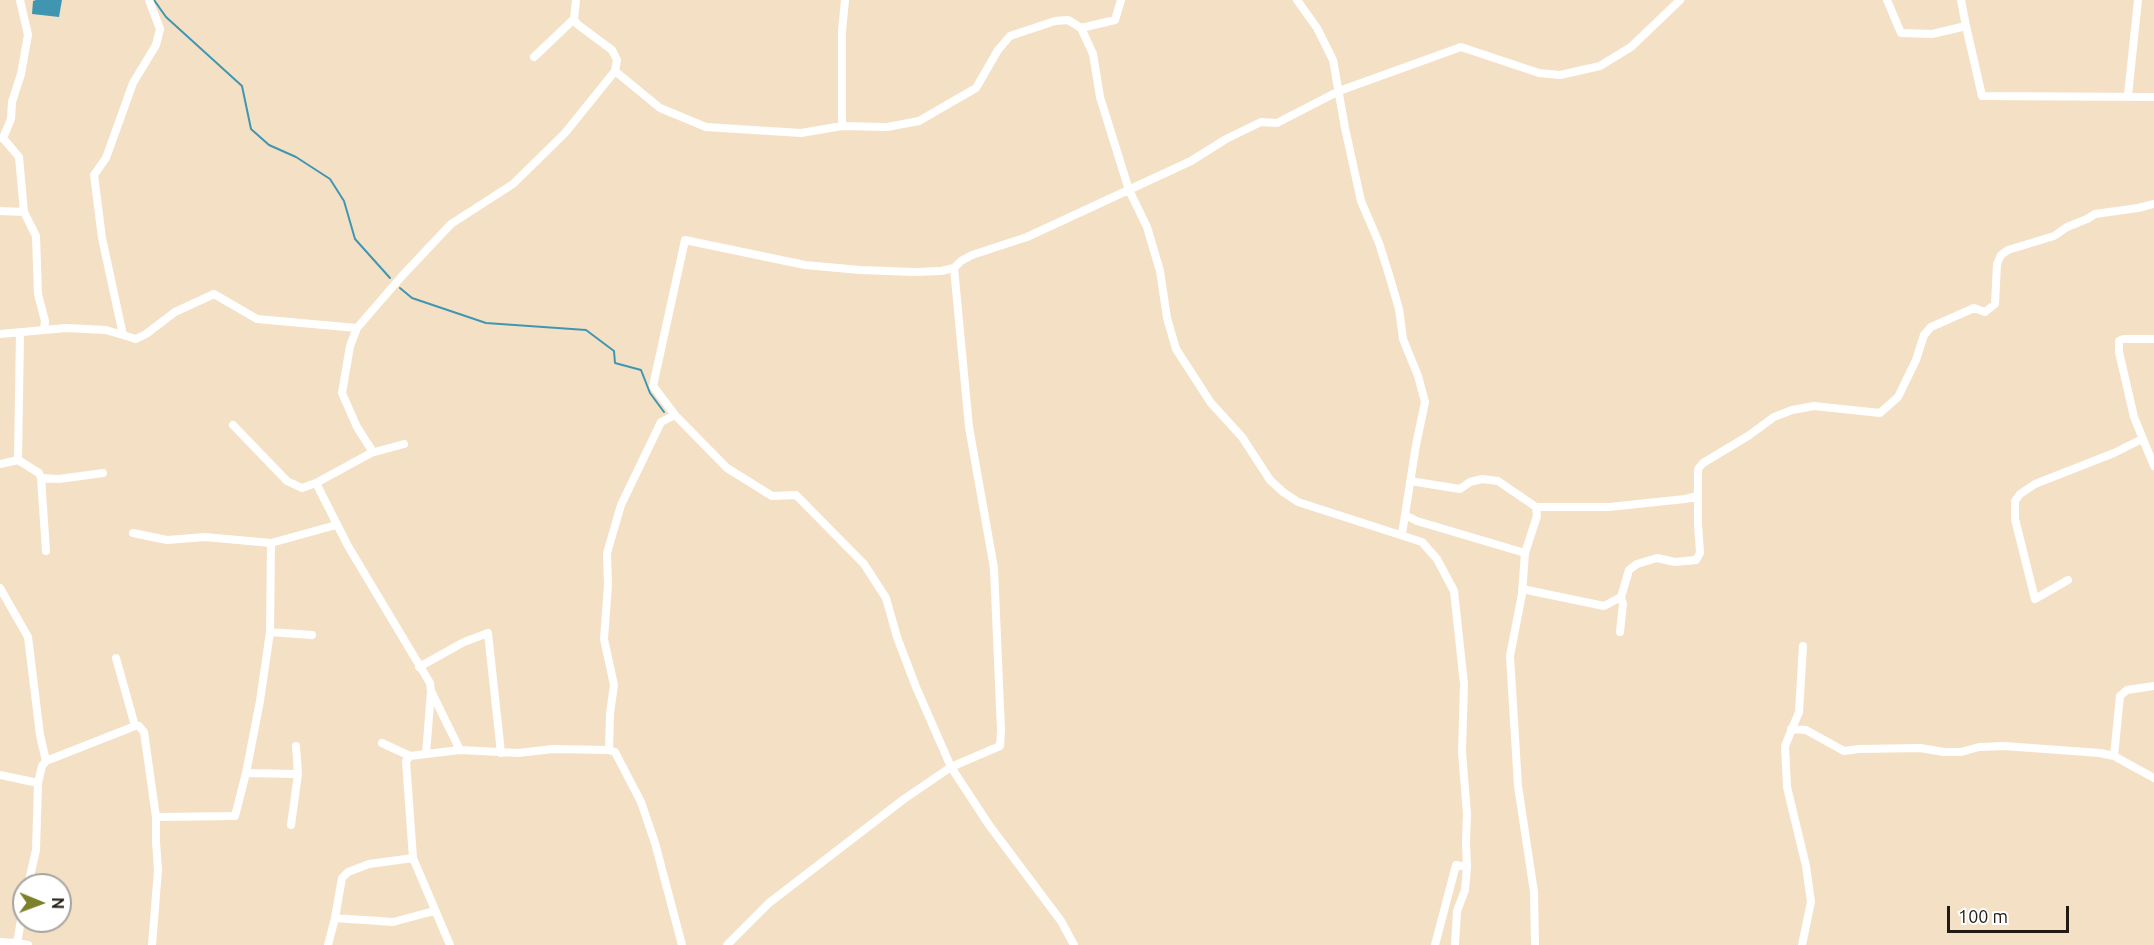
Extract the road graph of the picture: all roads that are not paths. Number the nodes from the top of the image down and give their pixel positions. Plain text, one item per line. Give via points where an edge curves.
1 (20, 0) edge
2 (149, 0) edge
3 (576, 0) edge
4 (846, 0) edge
5 (1121, 0) edge
6 (1297, 0) edge
7 (1680, 0) edge
8 (1887, 0) edge
9 (1961, 0) edge
10 (2138, 0) edge
11 (574, 19) junction
12 (1966, 26) junction
13 (1081, 28) junction
14 (534, 57) dead end
15 (615, 71) junction
16 (1339, 91) junction
17 (2128, 96) junction
18 (2154, 97) edge
19 (842, 126) junction
20 (2, 138) edge
21 (1129, 190) junction
22 (2154, 204) edge
23 (0, 211) edge
24 (24, 212) junction
25 (954, 268) junction
26 (357, 328) junction
27 (44, 329) junction
28 (20, 333) junction
29 (0, 334) edge
30 (123, 335) junction
31 (2154, 339) edge
32 (675, 415) junction
33 (233, 425) dead end
34 (2142, 439) junction
35 (404, 444) dead end
36 (371, 453) junction
37 (18, 460) junction
38 (0, 464) edge
39 (2154, 466) edge
40 (103, 473) dead end
41 (41, 478) junction
42 (1410, 481) junction
43 (316, 483) junction
44 (1698, 496) junction
45 (1536, 507) junction
46 (1405, 515) junction
47 (336, 525) junction
48 (133, 533) dead end
49 (1402, 534) junction
50 (271, 543) junction
51 (46, 551) dead end
52 (1525, 553) junction
53 (2068, 580) dead end
54 (0, 588) edge
55 (1522, 589) junction
56 (1621, 597) junction
57 (270, 632) junction
58 (1620, 632) dead end
59 (312, 635) dead end
60 (1803, 645) dead end
61 (116, 658) dead end
62 (419, 667) junction
63 (2154, 686) edge
64 (431, 691) junction
65 (135, 726) junction
66 (1791, 729) junction
67 (382, 743) dead end
68 (296, 746) dead end
69 (460, 750) junction
70 (609, 750) junction
71 (501, 753) junction
72 (426, 754) junction
73 (410, 756) junction
74 (2114, 756) junction
75 (46, 761) junction
76 (951, 767) junction
77 (246, 773) junction
78 (298, 774) junction
79 (0, 775) edge
80 (2154, 778) edge
81 (38, 783) junction
82 (156, 816) junction
83 (291, 825) dead end
84 (413, 858) junction
85 (1467, 867) junction
86 (31, 873) edge
87 (434, 911) junction
88 (335, 918) junction
89 (19, 933) edge
90 (0, 942) edge
91 (17, 943) junction
92 (28, 945) edge
93 (152, 945) edge
94 (328, 945) edge
95 (450, 945) edge
96 (682, 945) edge
97 (727, 945) edge
98 (1074, 945) edge
99 (1435, 945) edge
100 (1455, 945) edge
101 (1536, 945) edge
102 (1802, 945) edge

1 - 20 street via 28,35 11,119
2 - 30 street via 160,29 156,45 133,83 106,158 94,175 102,238
3 - 11 street
4 - 19 street via 842,31
5 - 13 street via 1115,20
6 - 16 street via 1333,60
7 - 16 street via 1631,47 1600,66 1560,75 1539,73 1461,47
8 - 12 street via 1900,33 1932,34
9 - 12 street
10 - 17 street
11 - 14 street
11 - 15 street via 612,50 617,60
12 - 17 street via 1982,96
13 - 19 street via 1068,20 1054,21 1010,36 976,88 919,121 886,127
13 - 21 street via 1093,54 1100,98
15 - 19 street via 660,108 706,128 801,133
15 - 26 street via 566,133 513,184 452,224
16 - 21 street via 1277,123 1264,121
16 - 42 street via 1361,201 1379,243 1400,309 1403,339 1425,402
17 - 18 street
20 - 24 street via 19,157
21 - 25 street via 1027,237 972,255
21 - 49 street via 1147,227 1176,349 1211,403 1242,437 1270,480 1299,502
22 - 44 street via 2095,214 2054,236 2008,250 1997,264 1995,304 1985,312 1974,308 1931,327 1898,397 1880,413 1814,406 1774,417 1698,469
23 - 24 street
24 - 27 street via 36,236
25 - 32 street via 915,272 806,265 685,240 653,386
25 - 76 street via 969,427 994,568 1001,730 1000,746
26 - 30 street via 257,319 214,294 176,312 136,339
26 - 36 street via 342,393
27 - 28 street
27 - 30 street via 97,330
28 - 29 street
28 - 37 street
31 - 34 street via 2119,341 2124,377
32 - 70 street via 661,422 621,505 607,553 604,639 614,685
32 - 76 street via 727,468 772,496 795,495 864,564 886,598 916,687
33 - 43 street via 287,481 302,488
34 - 39 street
34 - 53 street via 2035,484 2015,501 2015,519 2035,599
35 - 36 street
36 - 43 street
37 - 38 street
37 - 41 street
40 - 41 street
41 - 51 street
42 - 45 street via 1460,489 1482,479 1498,481
42 - 46 street
43 - 47 street
44 - 45 street via 1608,507
44 - 56 street via 1699,557 1675,562 1657,558 1637,564 1629,570
45 - 52 street via 1537,516
46 - 49 street
46 - 52 street
47 - 50 street
47 - 62 street
48 - 50 street via 166,540 206,537
49 - 85 street via 1422,542 1437,559 1454,591 1464,684 1462,752
50 - 57 street
52 - 55 street
54 - 75 street via 28,637
55 - 56 street via 1604,606
55 - 101 street via 1510,656 1518,786 1534,892
56 - 58 street
57 - 59 street
57 - 77 street
60 - 66 street via 1798,712
61 - 65 street
62 - 64 street
62 - 71 street via 488,633
63 - 74 street via 2127,690 2120,696
64 - 69 street
64 - 72 street
65 - 75 street
65 - 82 street via 144,732
66 - 74 street via 1806,730 1844,751 1920,748 1961,752 2004,746
66 - 102 street via 1785,746 1787,787 1811,902
67 - 73 street
68 - 78 street
69 - 71 street
69 - 72 street
70 - 71 street
70 - 96 street via 615,752 640,802
72 - 73 street
73 - 84 street via 406,761
74 - 80 street
75 - 81 street
76 - 97 street via 769,903
76 - 98 street
77 - 78 street
77 - 82 street via 236,816
78 - 83 street
79 - 81 street
81 - 86 street via 36,850
82 - 93 street via 158,870
84 - 87 street
84 - 88 street via 369,864 348,872 339,888
85 - 99 street via 1456,866
85 - 100 street via 1465,890 1457,911
87 - 88 street via 393,922
87 - 95 street
88 - 94 street
89 - 91 street
90 - 91 street
91 - 92 street

